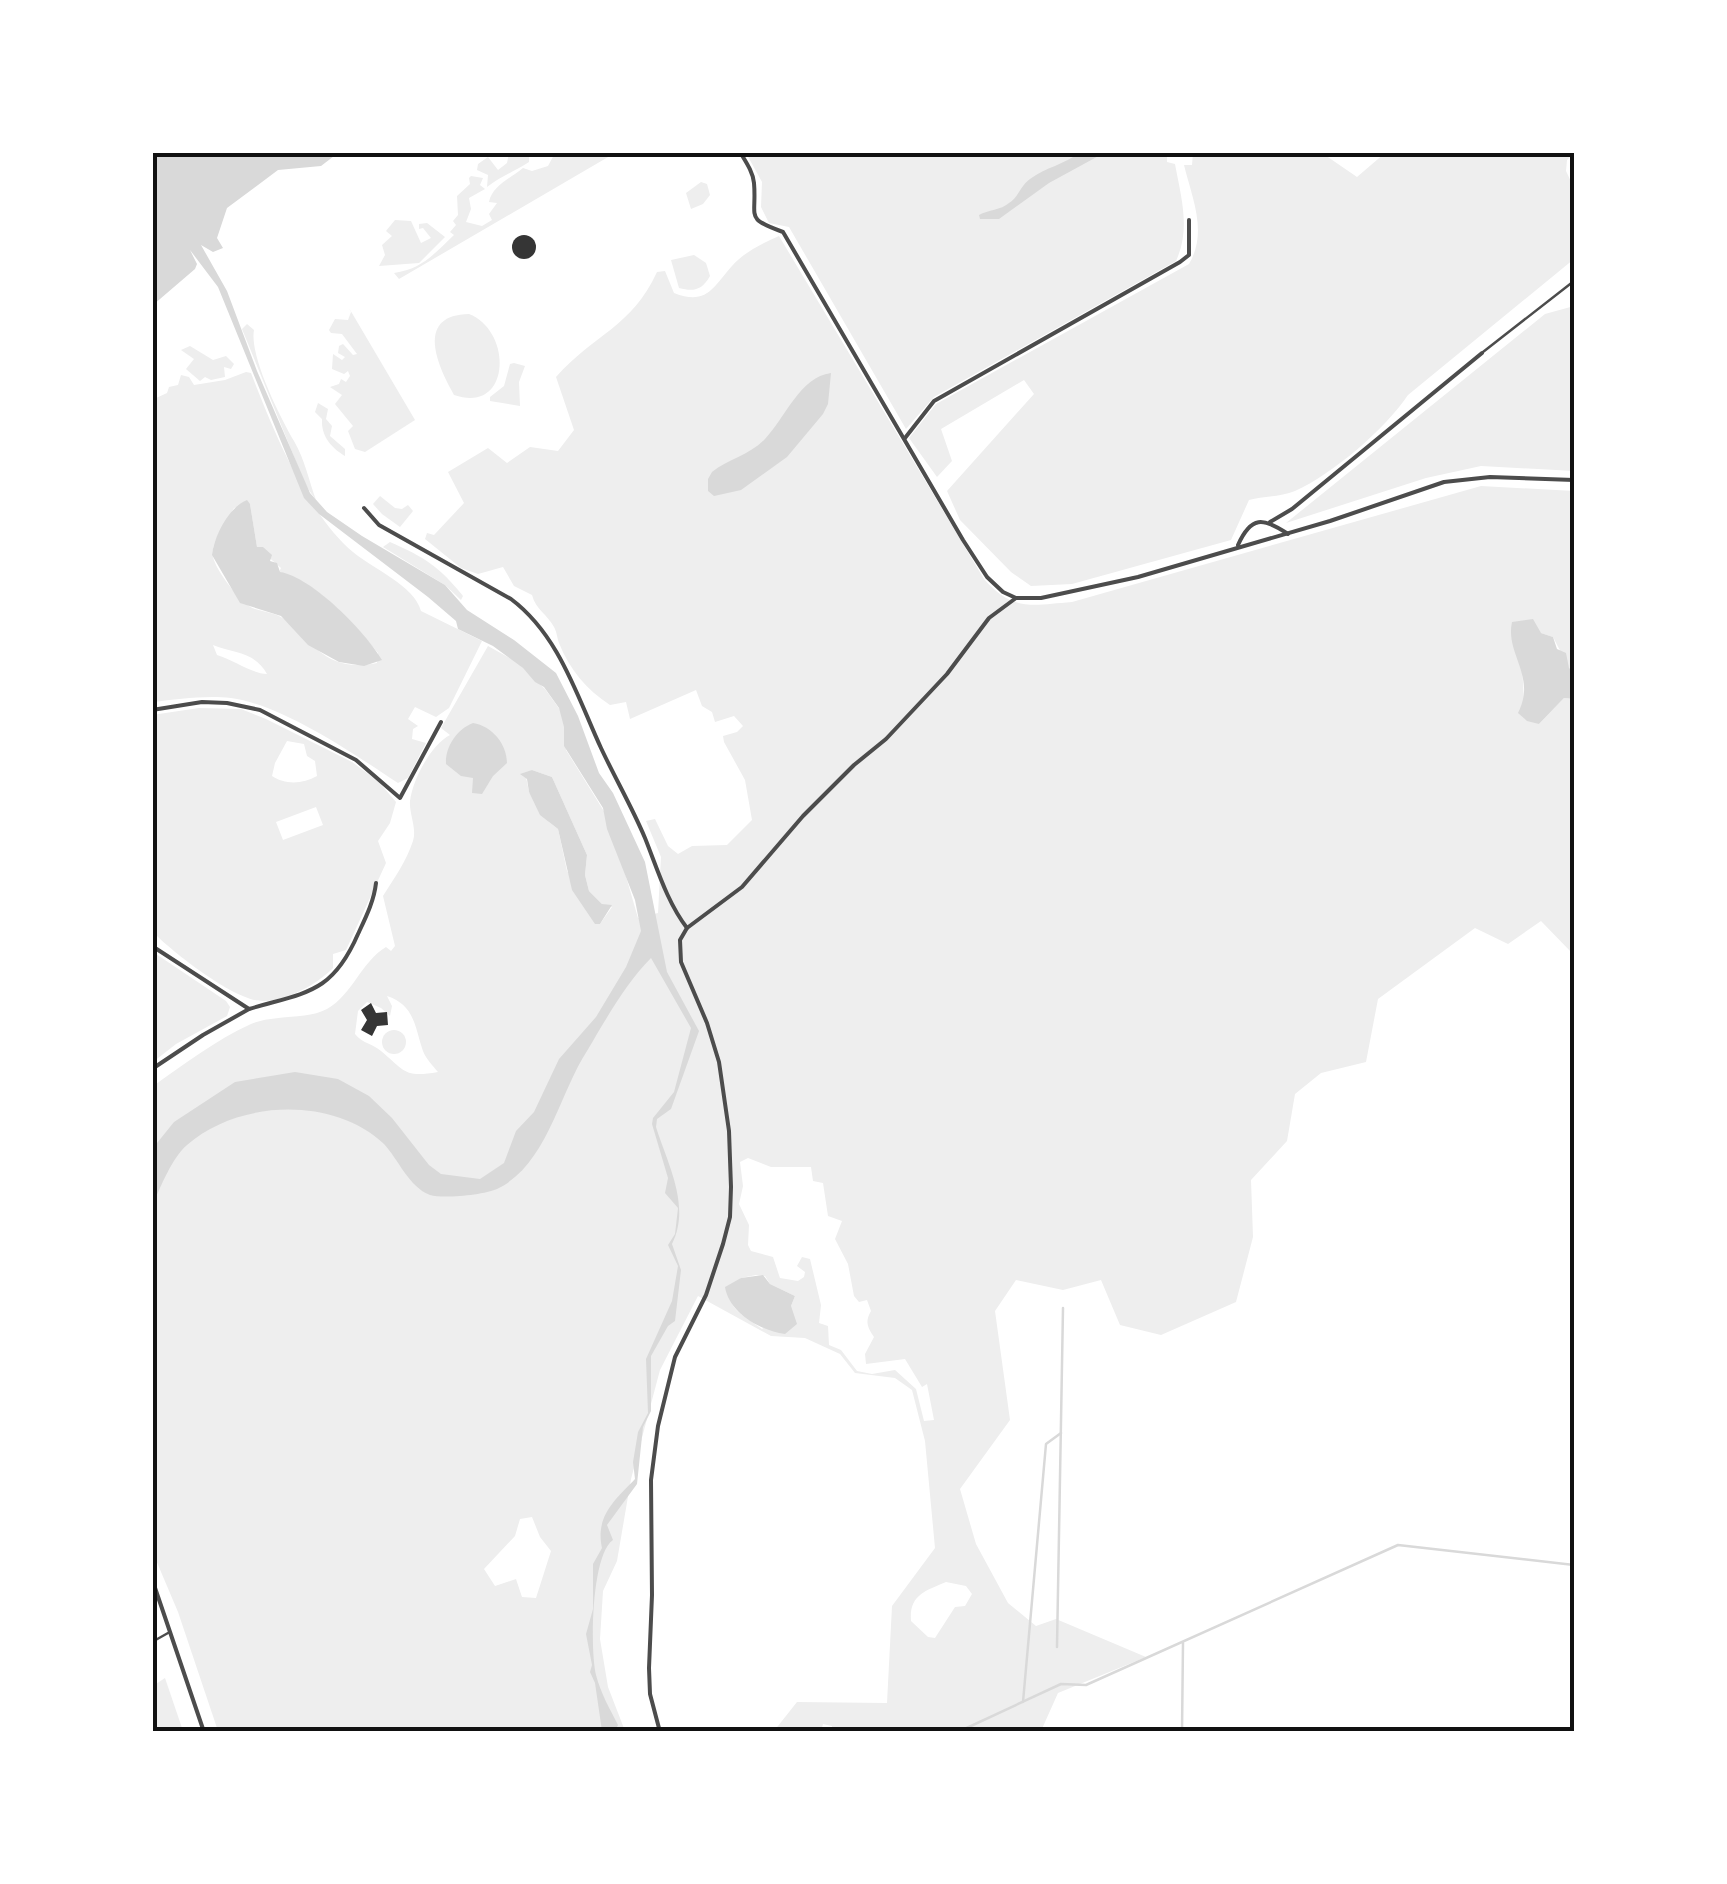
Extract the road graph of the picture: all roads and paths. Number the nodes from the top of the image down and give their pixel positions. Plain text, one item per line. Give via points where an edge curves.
1 (740, 152) edge
2 (1189, 220) dead end
3 (1574, 281) edge
4 (1482, 353) joint
5 (904, 438) junction
6 (1574, 480) edge
7 (364, 508) dead end
8 (1270, 522) junction
9 (1288, 534) junction
10 (1238, 547) junction
11 (1016, 598) junction
12 (152, 710) edge
13 (441, 722) dead end
14 (376, 883) dead end
15 (688, 928) junction
16 (152, 946) edge
17 (249, 1009) junction
18 (152, 1069) edge
19 (152, 1579) edge
20 (171, 1631) junction
21 (152, 1642) edge
22 (204, 1732) edge
23 (660, 1732) edge

1 - 5 street via 754,179 752,211 768,229 783,232
2 - 5 street via 1189,255 1180,262 934,401
3 - 4 lane
4 - 8 street
5 - 11 street via 986,576
6 - 9 street via 1490,476 1444,482
7 - 15 street via 378,525 511,599 542,631 568,669
8 - 9 street
8 - 10 street via 1245,530
9 - 10 street
10 - 11 street via 1104,587
11 - 15 street via 989,618 946,674 803,816 742,887
12 - 13 street via 202,702 260,710 356,760 400,798
14 - 17 street via 336,975 319,988
15 - 23 street via 678,950 719,1062 732,1187 723,1244 675,1357 654,1454 648,1668
16 - 17 street
17 - 18 street
19 - 20 street
20 - 21 lane
20 - 22 street

